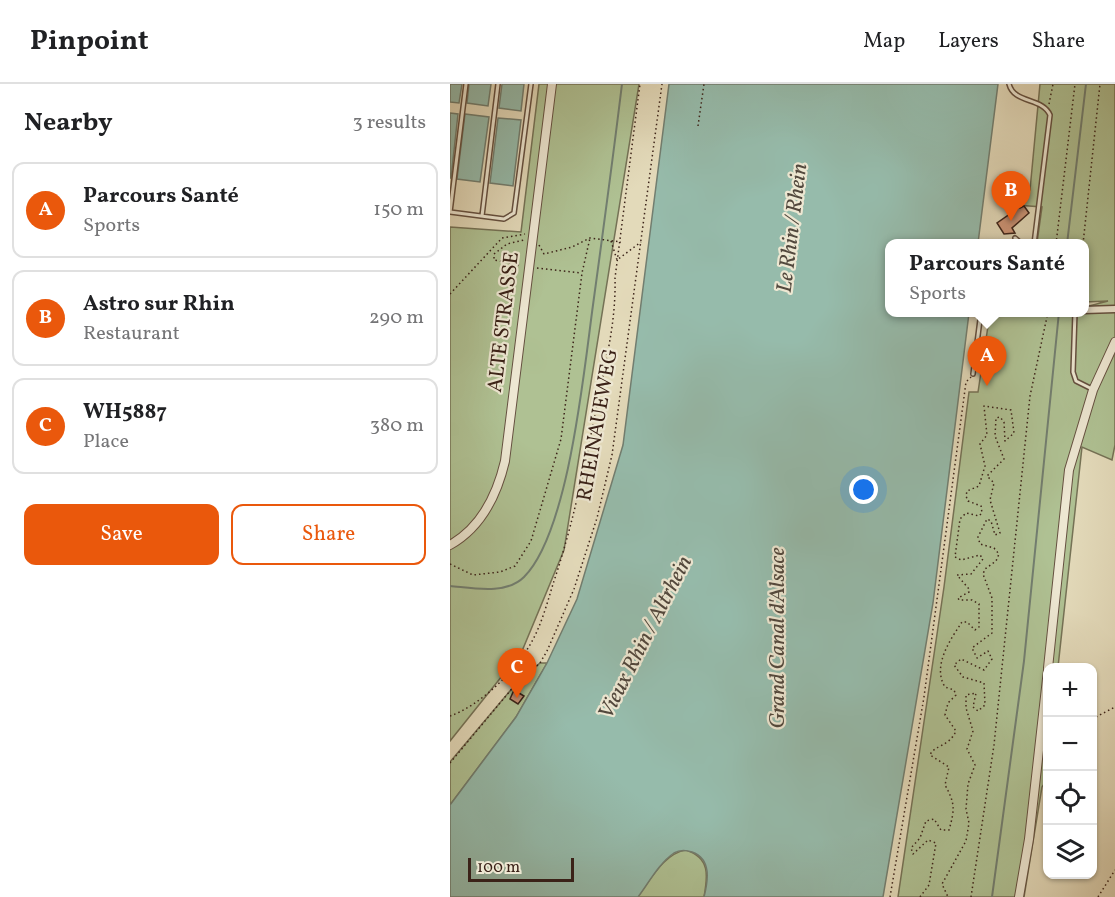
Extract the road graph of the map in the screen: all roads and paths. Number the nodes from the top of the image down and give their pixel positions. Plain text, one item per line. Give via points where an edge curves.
1 (466, 84) edge
2 (498, 84) edge
3 (531, 84) edge
4 (552, 84) edge
5 (640, 84) edge
6 (662, 84) edge
7 (704, 84) edge
8 (1009, 84) edge
9 (1053, 84) edge
10 (1075, 84) edge
11 (1100, 84) edge
12 (1048, 110) junction
13 (698, 126) dead end
14 (482, 216) junction
15 (526, 234) dead end
16 (590, 238) junction
17 (1035, 239) edge
18 (1056, 239) edge
19 (1083, 239) edge
20 (525, 240) dead end
21 (611, 240) junction
22 (537, 242) dead end
23 (621, 242) junction
24 (641, 242) junction
25 (617, 260) junction
26 (519, 265) dead end
27 (537, 268) dead end
28 (582, 273) junction
29 (450, 294) edge
30 (1115, 309) edge
31 (1089, 311) edge
32 (980, 317) edge
33 (1047, 317) edge
34 (1076, 317) edge
35 (1115, 342) edge
36 (973, 374) joint
37 (1093, 390) junction
38 (450, 545) edge
39 (450, 564) edge
40 (1049, 663) edge
41 (1115, 707) edge
42 (1043, 714) edge
43 (450, 716) edge
44 (1096, 717) edge
45 (450, 763) edge
46 (1115, 870) edge
47 (890, 897) edge
48 (920, 897) edge
49 (948, 897) edge
50 (971, 897) edge
51 (1019, 897) edge
52 (1098, 897) edge

1 - 14 lane via 450,212
2 - 14 lane
3 - 14 lane via 514,213 504,219
4 - 38 street, ALTE STRASSE via 501,480 487,510
5 - 23 path
6 - 24 path, RHEINAUEWEG
7 - 13 path
8 - 12 lane via 1014,93
9 - 12 path
10 - 18 path
11 - 19 path
12 - 17 lane via 1050,124
15 - 29 path via 502,238
16 - 21 path
16 - 22 path via 544,254
16 - 28 path
20 - 26 path via 507,244 494,254 498,262
21 - 23 path
21 - 25 path
23 - 25 path
24 - 25 path
24 - 45 path, RHEINAUEWEG via 612,455 574,589 540,663 515,685
25 - 43 path via 612,330 585,473 538,630 527,651 494,688 471,707
27 - 28 path
28 - 39 path via 561,439 531,541 515,566 500,572 473,575
30 - 31 street
32 - 36 lane
33 - 50 path via 1030,396 994,745
34 - 37 lane via 1073,372 1076,381
35 - 37 street
36 - 47 path via 966,382 933,640
37 - 40 street via 1069,470
41 - 44 path
42 - 51 street
46 - 52 path
48 - 49 path via 929,885 936,843 928,840 913,854 911,848 920,838 926,820 934,819 941,830 949,830 954,806 945,784 949,767 930,755 933,749 951,741 956,731 945,715 956,694 943,684 944,652 962,622 975,630 980,622 979,603 958,598 969,589 957,575 971,574 983,559 980,555 961,560 956,557 960,519 966,513 982,513 981,506 968,501 966,496 979,486 985,466 980,444 987,435 984,406 1006,407 1011,410 1014,433 1005,441 1004,422 996,418 995,436 1004,459 987,476 994,483 990,500 1000,533 995,535 987,519 978,537 981,544 999,554 983,574 992,598 992,633 972,648 977,658 988,651 992,659 984,670 961,659 954,665 963,677 984,683 986,700 978,711 973,707 976,693 966,695 973,731 967,749 975,765 968,784 966,841 942,884

